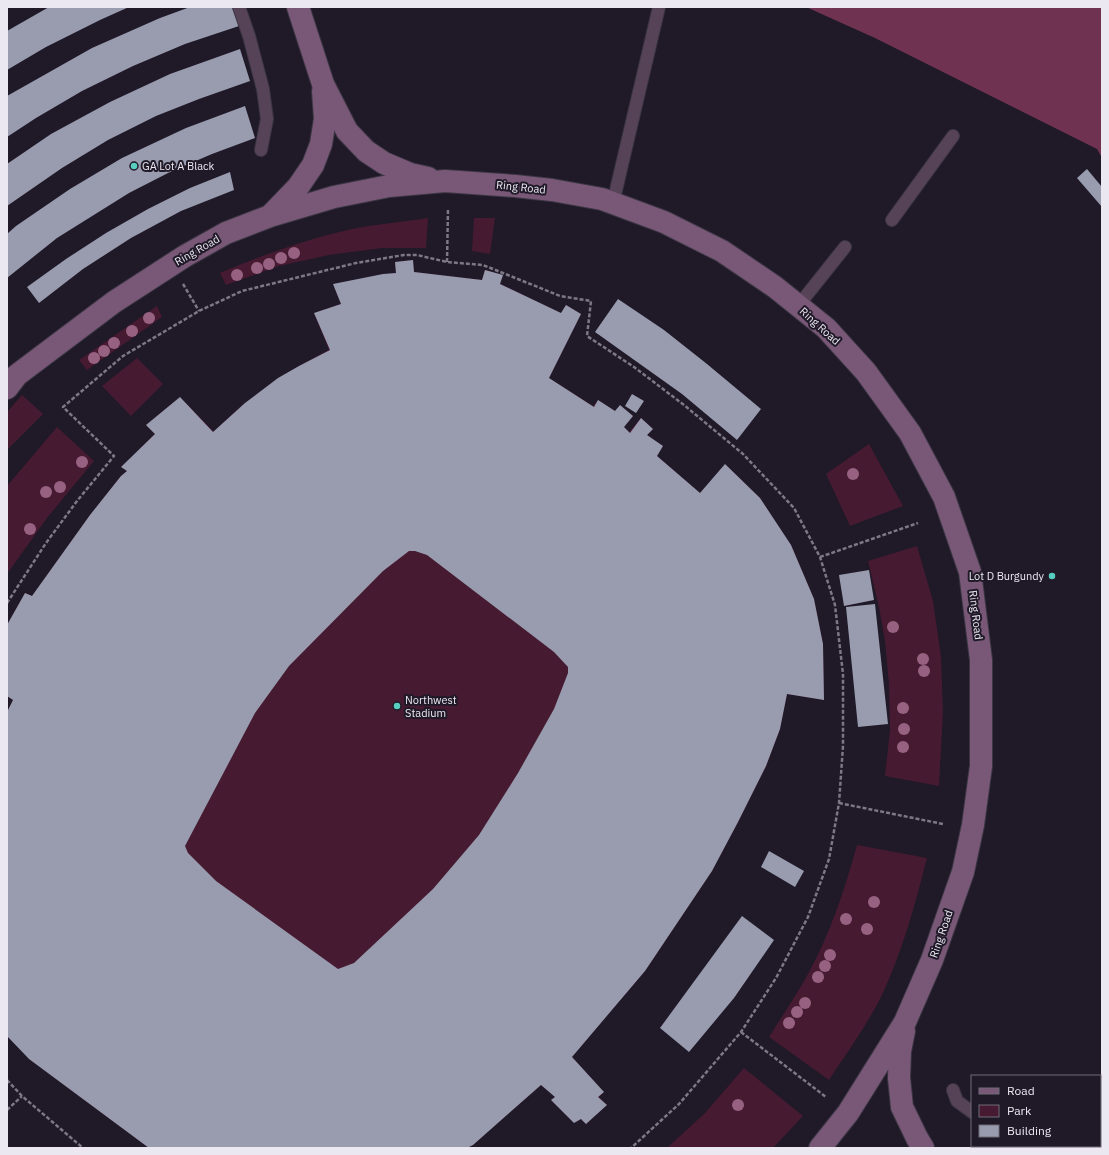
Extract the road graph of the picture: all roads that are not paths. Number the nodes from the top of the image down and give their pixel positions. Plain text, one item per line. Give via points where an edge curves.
1 (239, 7) edge
2 (298, 7) edge
3 (659, 7) edge
4 (323, 84) junction
5 (953, 136) dead end
6 (260, 150) dead end
7 (445, 181) junction
8 (613, 203) junction
9 (270, 216) junction
10 (892, 220) dead end
11 (845, 247) dead end
12 (798, 306) junction
13 (10, 380) edge
14 (905, 1022) junction
15 (954, 1090) dead end
16 (971, 1111) edge
17 (820, 1148) edge
18 (923, 1148) edge

1 - 6 lane via 263,89 267,119
2 - 4 main road
3 - 8 lane
4 - 7 main road via 347,131 366,151 384,163 410,174
4 - 9 main road via 325,119 321,144 313,165 298,187
5 - 10 lane
7 - 8 main road, Ring Road via 552,190
7 - 9 main road, Ring Road via 361,191
8 - 12 main road, Ring Road via 664,222 722,251
9 - 13 main road, Ring Road via 226,233 185,256 114,302
11 - 12 lane
12 - 14 main road, Ring Road via 826,328 866,372 910,434 944,497 970,572 981,660 981,766 973,825 963,872 932,960
14 - 17 main road, Ring Road via 848,1113
14 - 18 main road via 899,1067 902,1107
15 - 16 lane via 957,1101

